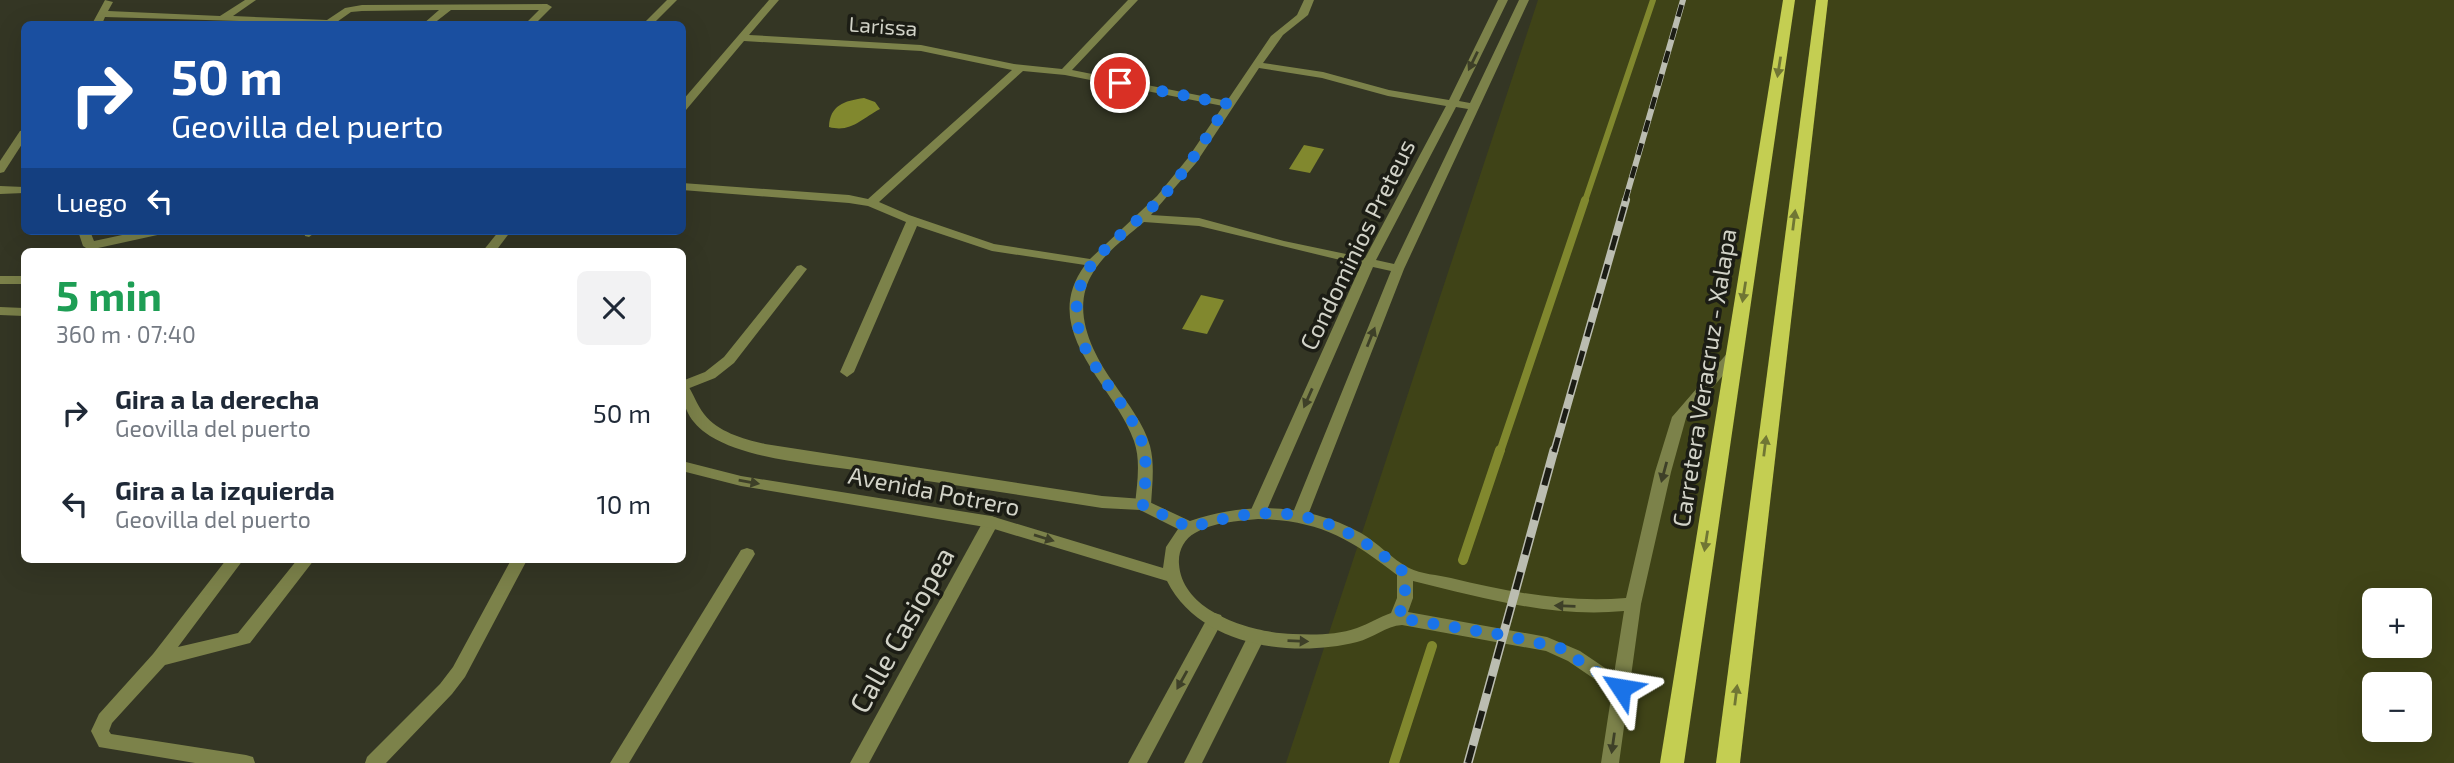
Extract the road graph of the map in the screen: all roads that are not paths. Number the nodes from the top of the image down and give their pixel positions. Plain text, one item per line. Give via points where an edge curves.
1 (251, 0) edge
2 (370, 0) edge
3 (672, 0) edge
4 (774, 0) edge
5 (1133, 0) edge
6 (1309, 0) edge
7 (1503, 0) edge
8 (1524, 0) edge
9 (1789, 0) edge
10 (1822, 0) edge
11 (108, 2) dead end
12 (450, 6) junction
13 (362, 8) junction
14 (103, 14) junction
15 (222, 19) junction
16 (98, 21) edge
17 (264, 21) edge
18 (332, 21) edge
19 (432, 21) edge
20 (533, 21) edge
21 (651, 21) edge
22 (742, 38) junction
23 (1257, 65) junction
24 (1020, 68) junction
25 (1065, 72) junction
26 (686, 103) edge
27 (1453, 103) junction
28 (1228, 104) junction
29 (1475, 107) junction
30 (21, 138) edge
31 (0, 170) edge
32 (686, 186) edge
33 (0, 190) edge
34 (21, 190) edge
35 (871, 203) junction
36 (1142, 218) junction
37 (912, 221) junction
38 (142, 235) edge
39 (90, 248) edge
40 (1369, 262) junction
41 (1093, 263) junction
42 (801, 269) dead end
43 (1398, 269) junction
44 (0, 280) edge
45 (21, 280) edge
46 (0, 311) edge
47 (21, 312) edge
48 (1735, 353) junction
49 (847, 372) dead end
50 (686, 386) edge
51 (686, 392) edge
52 (686, 467) edge
53 (1143, 505) junction
54 (1258, 512) junction
55 (1300, 515) junction
56 (991, 522) junction
57 (1190, 528) junction
58 (747, 554) dead end
59 (233, 563) edge
60 (304, 563) edge
61 (517, 563) edge
62 (1405, 573) junction
63 (1173, 577) junction
64 (1633, 604) junction
65 (1398, 618) junction
66 (1215, 620) junction
67 (1256, 637) junction
68 (159, 659) junction
69 (1621, 688) junction
70 (246, 763) edge
71 (374, 763) edge
72 (619, 763) edge
73 (859, 763) edge
74 (1137, 763) edge
75 (1193, 763) edge
76 (1610, 763) edge
77 (1672, 763) edge
78 (1728, 763) edge

1 - 15 street
2 - 13 street
3 - 21 street
4 - 22 street
5 - 25 street
6 - 23 street via 1305,15 1276,37
7 -> 27 street, Condominios Preteus
8 - 29 street, Condominios Preteus
9 -> 48 main road, Carretera Veracruz - Xalapa
78 -> 10 main road
11 - 14 street
12 - 13 street
12 - 19 street
12 - 20 street via 547,7
13 - 18 street via 348,10
14 - 15 street
14 - 16 street
15 - 17 street
22 - 24 street, Larissa via 921,48
22 - 26 street
23 - 27 street
23 - 28 street
24 - 25 street, Larissa
24 - 35 street
25 - 28 street, Larissa
27 - 29 street
27 - 40 street, Condominios Preteus
28 - 36 street via 1180,176
29 - 43 street, Condominios Preteus
30 - 31 street
32 - 35 street
33 - 34 street
35 - 37 street
36 - 40 street via 1199,222
36 - 41 street
37 - 41 street via 992,247
37 - 49 street
38 - 39 street
40 - 43 street
40 -> 54 street, Condominios Preteus
41 - 53 street via 1081,282 1078,320 1097,373 1140,438 1145,457
42 - 50 street via 729,360
55 -> 43 street, Condominios Preteus
44 - 45 street
46 - 47 street
48 -> 64 street via 1679,417
48 -> 77 main road, Carretera Veracruz - Xalapa
51 - 53 street, Avenida Potrero via 704,424 759,448 1083,500
52 -> 56 street, Avenida Potrero via 741,481
53 - 57 street
54 - 55 street
54 - 57 street
55 - 62 street via 1358,537
56 -> 63 street, Avenida Potrero
56 - 73 street, Calle Casiopea
57 - 63 street via 1178,538 1171,554
58 - 72 street
59 - 68 street
60 - 68 street via 244,638
61 - 71 street via 459,672
64 -> 62 street via 1552,605
62 - 65 street via 1405,598
63 - 66 street via 1191,604
64 - 69 street
67 -> 65 street via 1298,642 1337,639
65 - 69 street via 1560,648
66 - 67 street
66 -> 74 street
67 - 75 street
68 - 70 street via 105,719 100,731 105,741
69 -> 76 street

